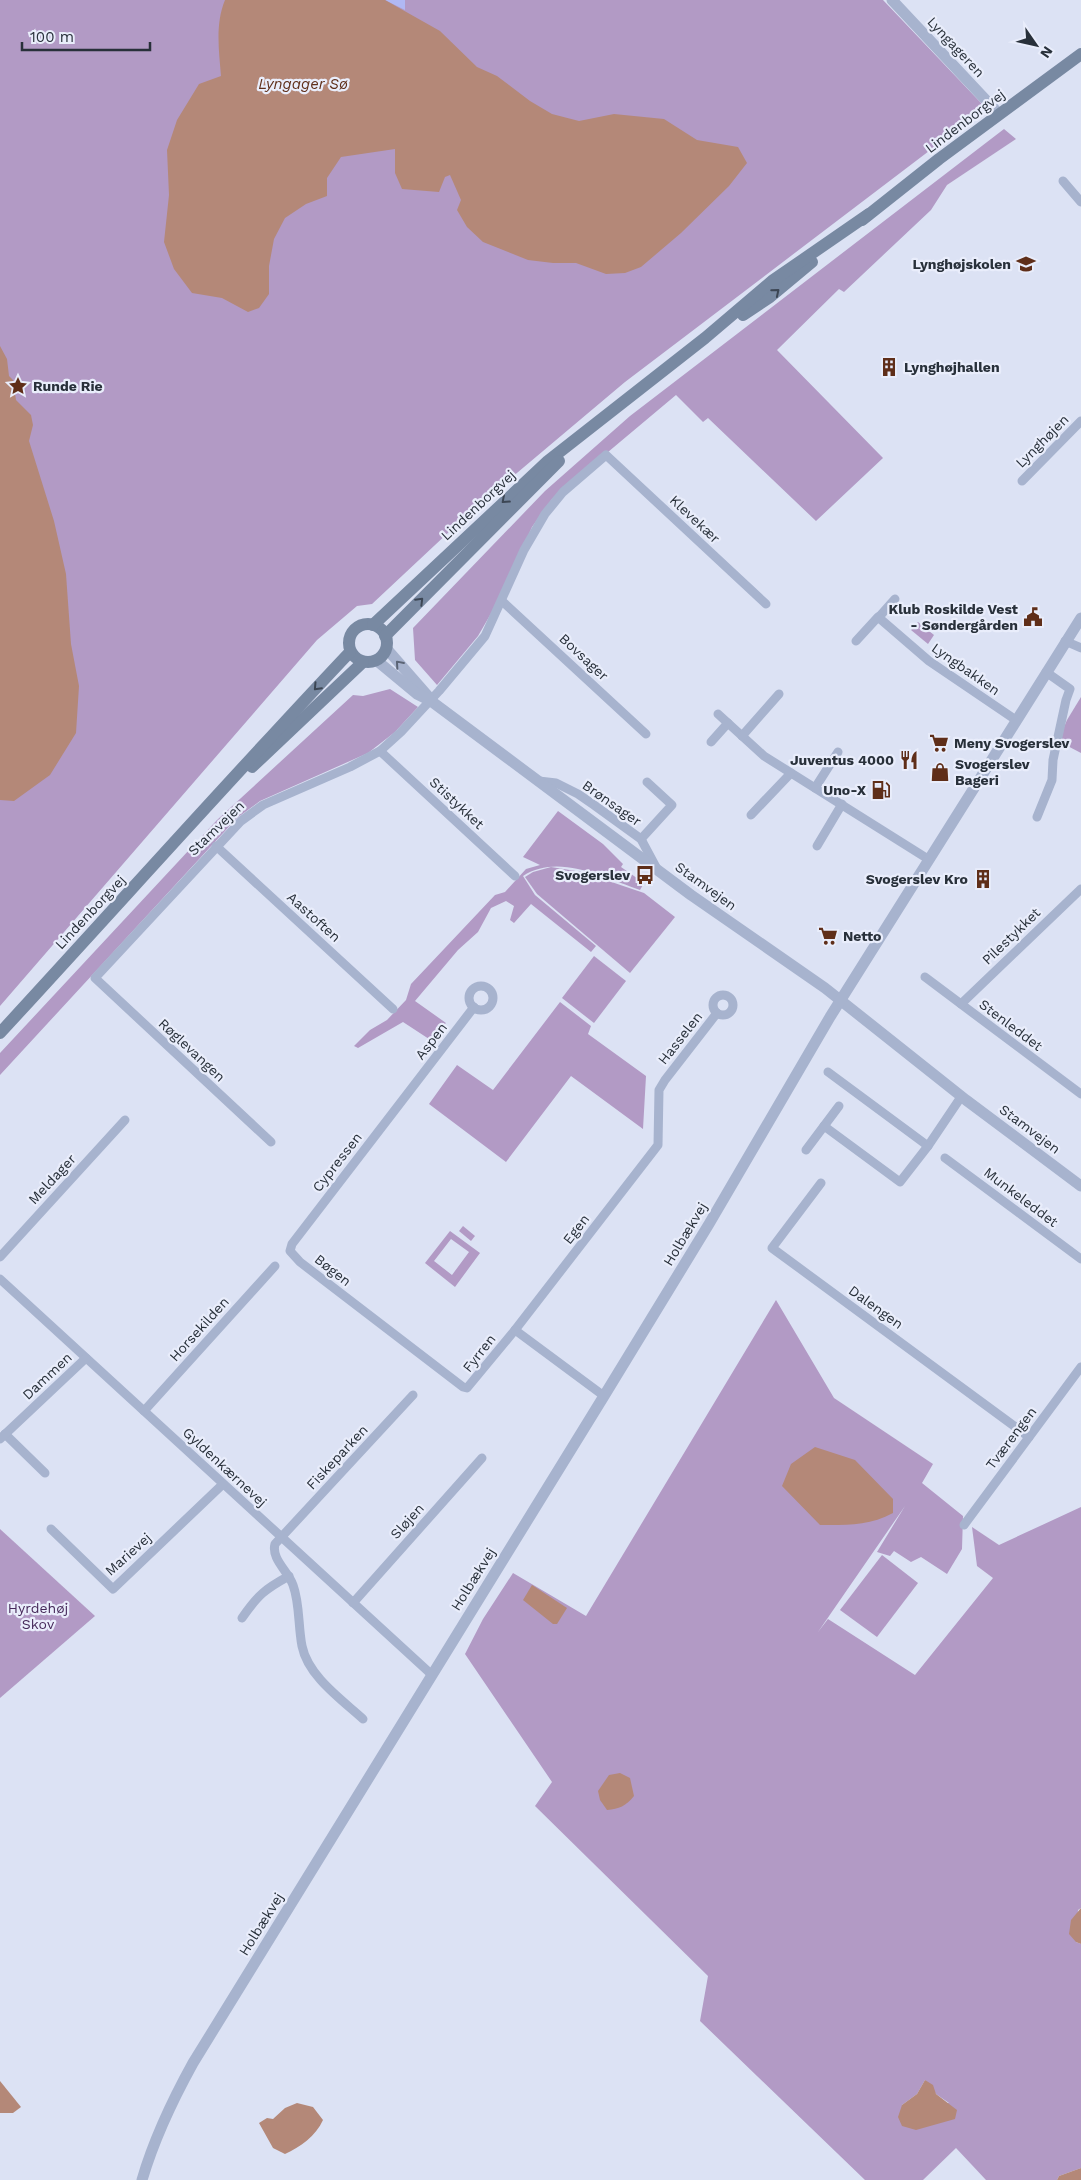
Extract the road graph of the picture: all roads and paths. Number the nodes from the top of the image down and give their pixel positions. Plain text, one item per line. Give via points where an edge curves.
1 (892, 0) edge
2 (1081, 54) edge
3 (999, 114) junction
4 (1062, 181) dead end
5 (1081, 202) edge
6 (609, 412) junction
7 (1081, 421) edge
8 (606, 455) joint
9 (1022, 480) dead end
10 (895, 599) dead end
11 (502, 600) junction
12 (766, 604) dead end
13 (879, 617) junction
14 (1081, 618) edge
15 (373, 624) junction
16 (856, 641) dead end
17 (1065, 641) junction
18 (386, 642) junction
19 (1081, 648) edge
20 (350, 652) junction
21 (376, 660) junction
22 (363, 662) junction
23 (1046, 672) junction
24 (779, 694) dead end
25 (431, 701) junction
26 (718, 714) dead end
27 (1016, 720) junction
28 (728, 723) junction
29 (646, 734) dead end
30 (742, 736) junction
31 (711, 742) dead end
32 (380, 751) junction
33 (838, 752) dead end
34 (791, 773) junction
35 (539, 781) junction
36 (647, 782) dead end
37 (815, 788) junction
38 (842, 804) junction
39 (203, 812) junction
40 (751, 815) dead end
41 (1037, 817) dead end
42 (640, 839) junction
43 (216, 846) junction
44 (817, 846) dead end
45 (928, 858) junction
46 (657, 870) junction
47 (515, 876) dead end
48 (1081, 889) edge
49 (925, 977) dead end
50 (95, 978) joint
51 (841, 1000) junction
52 (961, 1004) junction
53 (474, 1007) dead end
54 (393, 1008) dead end
55 (717, 1013) dead end
56 (0, 1033) edge
57 (828, 1072) dead end
58 (409, 1092) joint
59 (1081, 1094) edge
60 (961, 1097) junction
61 (839, 1106) dead end
62 (125, 1120) dead end
63 (824, 1126) junction
64 (271, 1142) dead end
65 (658, 1145) joint
66 (928, 1146) junction
67 (806, 1150) dead end
68 (944, 1158) dead end
69 (820, 1183) dead end
70 (1081, 1186) edge
71 (290, 1251) joint
72 (0, 1257) edge
73 (1081, 1259) edge
74 (275, 1266) dead end
75 (0, 1279) edge
76 (515, 1330) junction
77 (423, 1356) joint
78 (86, 1358) junction
79 (1081, 1368) edge
80 (413, 1395) dead end
81 (604, 1396) junction
82 (144, 1411) junction
83 (2, 1436) edge
84 (1029, 1437) junction
85 (482, 1458) dead end
86 (45, 1473) dead end
87 (223, 1484) junction
88 (964, 1525) dead end
89 (51, 1529) dead end
90 (282, 1537) junction
91 (289, 1576) junction
92 (353, 1603) junction
93 (242, 1618) dead end
94 (432, 1674) junction
95 (362, 1719) dead end
96 (142, 2180) edge

1 - 3 street, Lyngageren
2 - 3 main road, Lindenborgvej
3 - 6 main road, Lindenborgvej via 869,214 770,298 706,338
4 - 5 street
6 -> 15 main road, Lindenborgvej via 548,460
18 -> 6 main road, Lindenborgvej
7 - 9 street, Lynghøjen
8 - 11 street, Stamvejen via 563,492 545,514 524,550
8 - 12 street, Klevekær
10 - 13 street
11 - 25 street, Stamvejen via 481,642
11 - 29 street, Bovsager
13 - 16 street
13 - 27 street, Lyngbakken via 929,661
14 - 17 street, Holbækvej
15 - 18 main road via 380,629
15 - 20 main road via 363,624 351,633 348,642
17 - 19 street
17 - 23 street, Holbækvej
18 - 21 main road via 382,656
25 -> 18 street, Stamvejen
20 - 22 main road
20 -> 39 main road, Lindenborgvej
21 - 22 main road
21 - 25 street, Stamvejen via 417,694
22 - 39 main road, Lindenborgvej
23 - 27 street, Holbækvej
23 - 41 street via 1070,689 1053,760 1052,780
24 - 30 street
25 - 32 street, Stamvejen
25 - 35 street, Stamvejen
26 - 28 street
27 - 45 street, Holbækvej
28 - 30 street
28 - 31 street
30 - 34 street via 764,756
32 - 43 street, Stamvejen via 263,804
32 - 47 street, Stistykket
33 - 37 street
34 - 37 street
34 - 40 street
35 - 42 street, Brønsager via 556,783 578,794
35 - 46 street, Stamvejen
36 - 42 street, Brønsager via 672,806
37 - 38 street
38 - 44 street
38 - 45 street
39 - 56 main road, Lindenborgvej
42 - 46 street, Brønsager
43 - 50 street, Stamvejen
43 - 54 street, Aastoften
45 - 51 street, Holbækvej
46 - 51 street, Stamvejen
48 - 52 street, Pilestykket
49 - 52 street, Stenleddet
50 - 64 street, Røglevangen
51 - 60 street, Stamvejen
51 - 81 street, Holbækvej
52 - 59 street, Stenleddet
53 - 58 street, Aspen
55 - 65 street, Hasselen via 660,1090
57 - 66 street
58 - 71 street, Cypressen via 292,1244
60 - 66 street
60 - 70 street, Stamvejen
61 - 63 street
62 - 72 street, Meldager
63 - 66 street via 900,1182
63 - 67 street
65 - 76 street, Egen
68 - 73 street, Munkeleddet
69 - 84 street, Dalengen via 772,1248
71 - 77 street, Bøgen
74 - 82 street, Horsekilden
75 - 78 street, Gyldenkærnevej
76 - 77 street, Fyrren via 467,1388
76 - 81 street, Fyrren
78 - 82 street, Gyldenkærnevej
78 - 83 street, Dammen
79 - 84 street, Tværengen
80 - 90 street, Fiskeparken
81 - 94 street, Holbækvej
82 - 87 street, Gyldenkærnevej
83 - 86 street, Dammen
84 - 88 street, Tværengen
85 - 92 street, Sløjen
87 - 89 street, Marievej via 113,1588
87 - 90 street, Gyldenkærnevej
90 - 91 street via 274,1550
90 - 92 street, Gyldenkærnevej
91 - 93 street via 265,1589
91 - 95 street via 294,1588 302,1648 308,1663
92 - 94 street, Gyldenkærnevej
94 - 96 street, Holbækvej via 193,2063 155,2139

